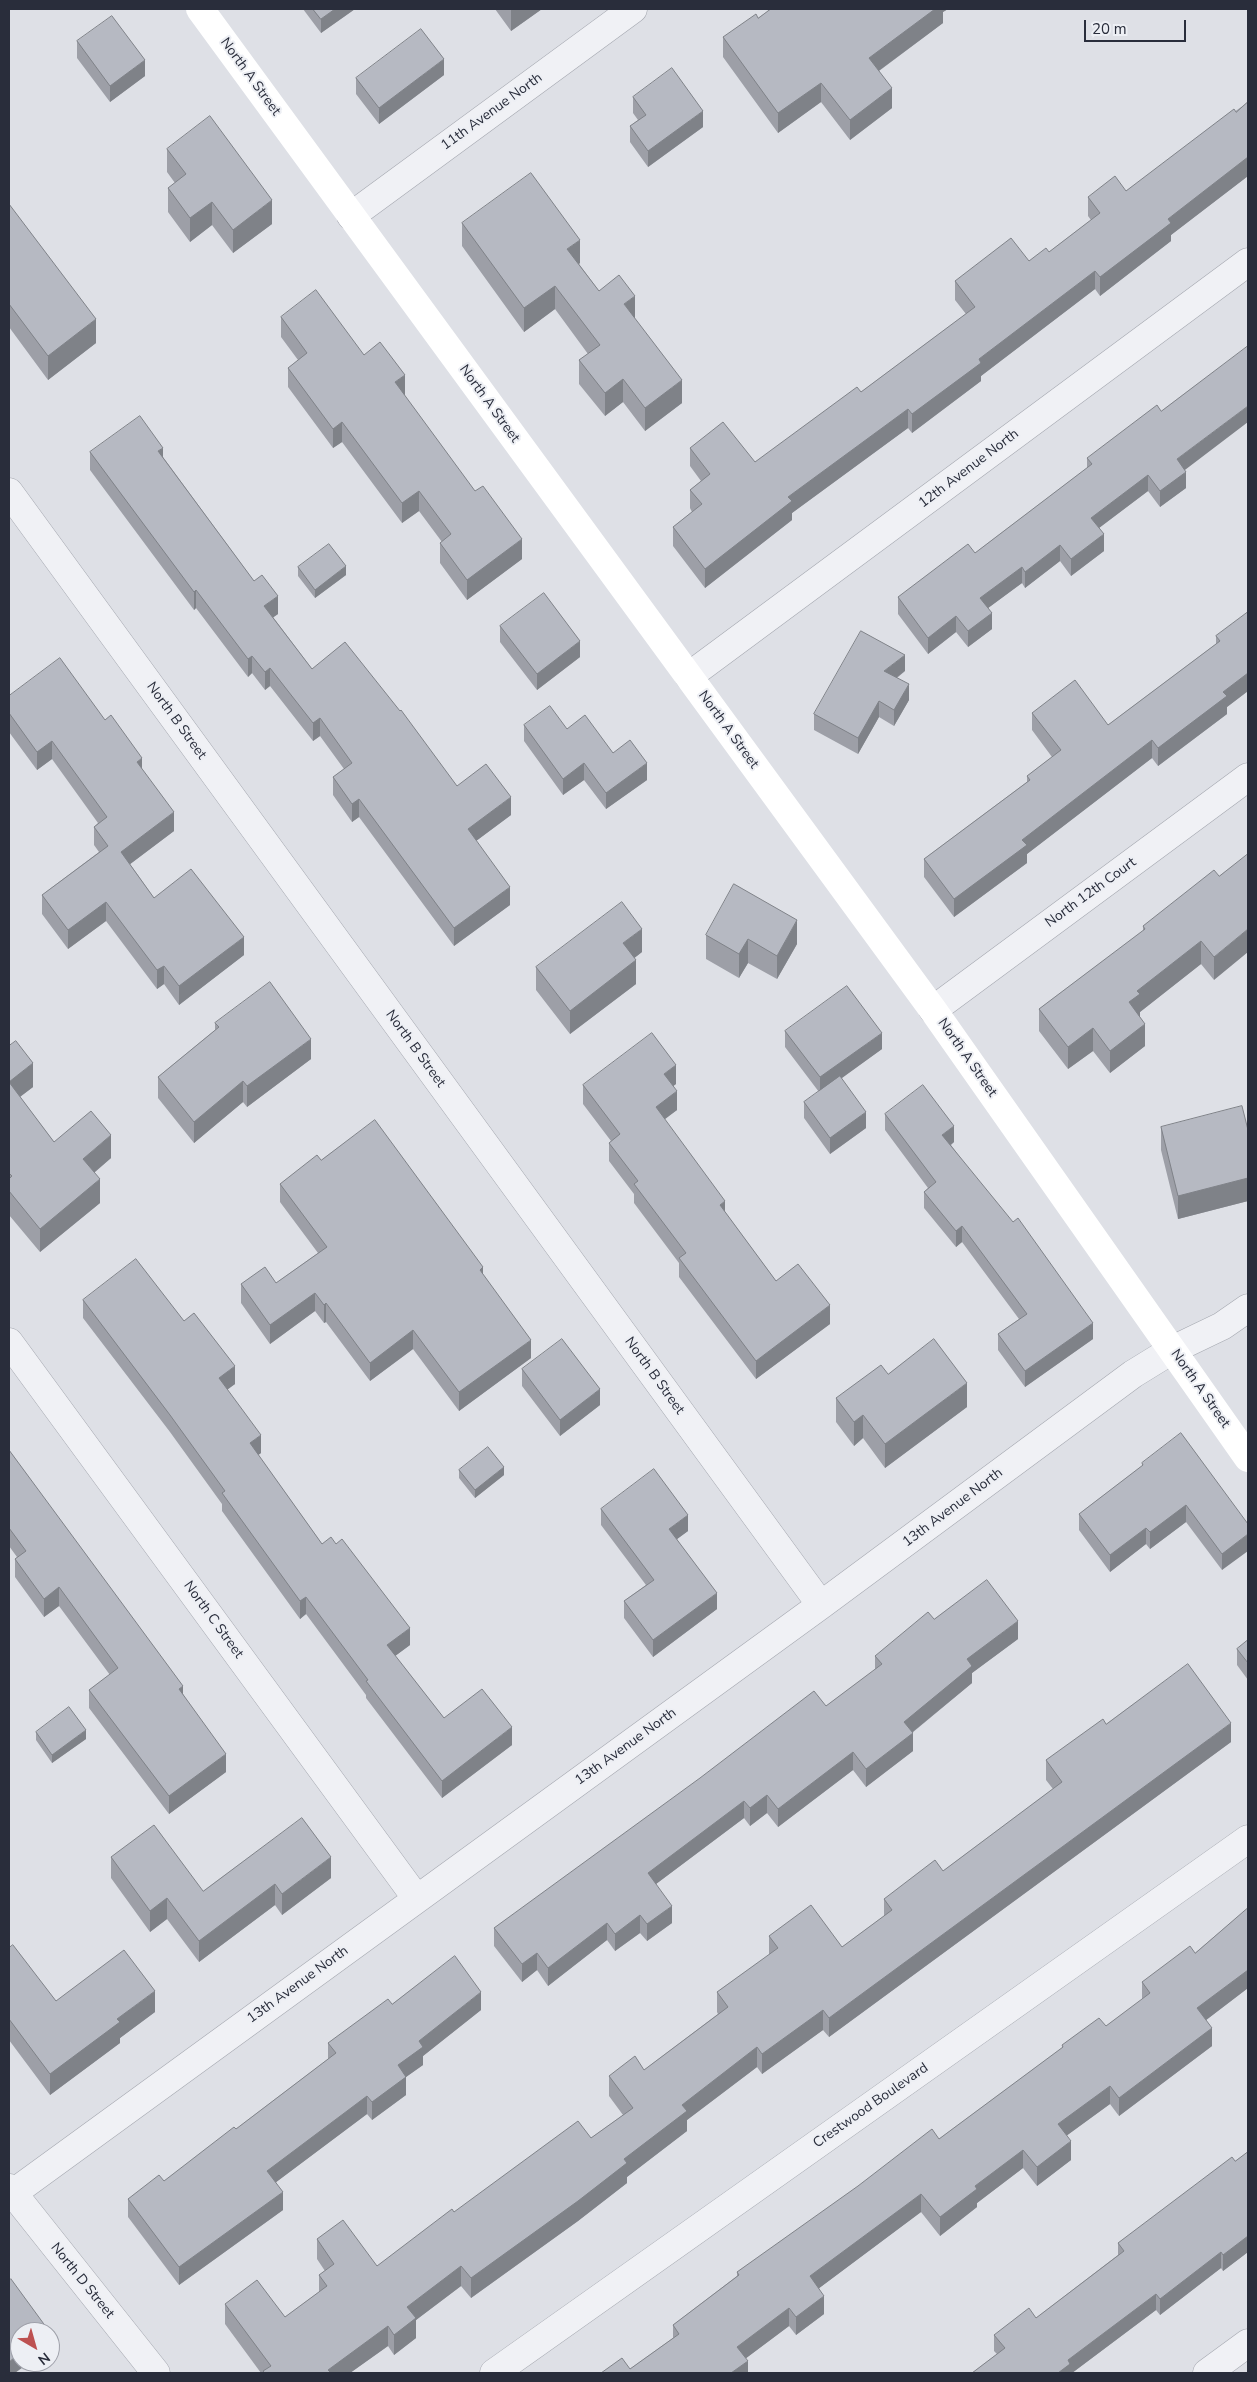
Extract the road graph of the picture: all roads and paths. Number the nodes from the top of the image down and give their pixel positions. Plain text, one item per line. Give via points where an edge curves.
1 (200, 9) edge
2 (633, 9) edge
3 (351, 216) junction
4 (1248, 262) edge
5 (9, 492) edge
6 (689, 676) junction
7 (1248, 777) edge
8 (933, 1010) junction
9 (1248, 1308) edge
10 (9, 1342) edge
11 (1172, 1350) junction
12 (1248, 1458) edge
13 (821, 1605) junction
14 (1248, 1838) edge
15 (417, 1899) junction
16 (10, 2193) edge
17 (1248, 2343) edge
18 (156, 2373) edge
19 (494, 2373) edge
20 (1207, 2373) edge

1 - 3 street, North A Street
2 - 3 street, 11th Avenue North
3 - 6 street, North A Street
4 - 6 street, 12th Avenue North
5 - 13 street, North B Street
6 - 8 street, North A Street
7 - 8 street, North 12th Court
8 - 11 street, North A Street
9 - 11 street, 13th Avenue North via 1222,1326
10 - 15 street, North C Street
11 - 12 street, North A Street
11 - 13 street, 13th Avenue North via 1133,1374
13 - 15 street, 13th Avenue North
14 - 19 street, Crestwood Boulevard
15 - 16 street, 13th Avenue North
16 - 18 street, North D Street
17 - 20 street

